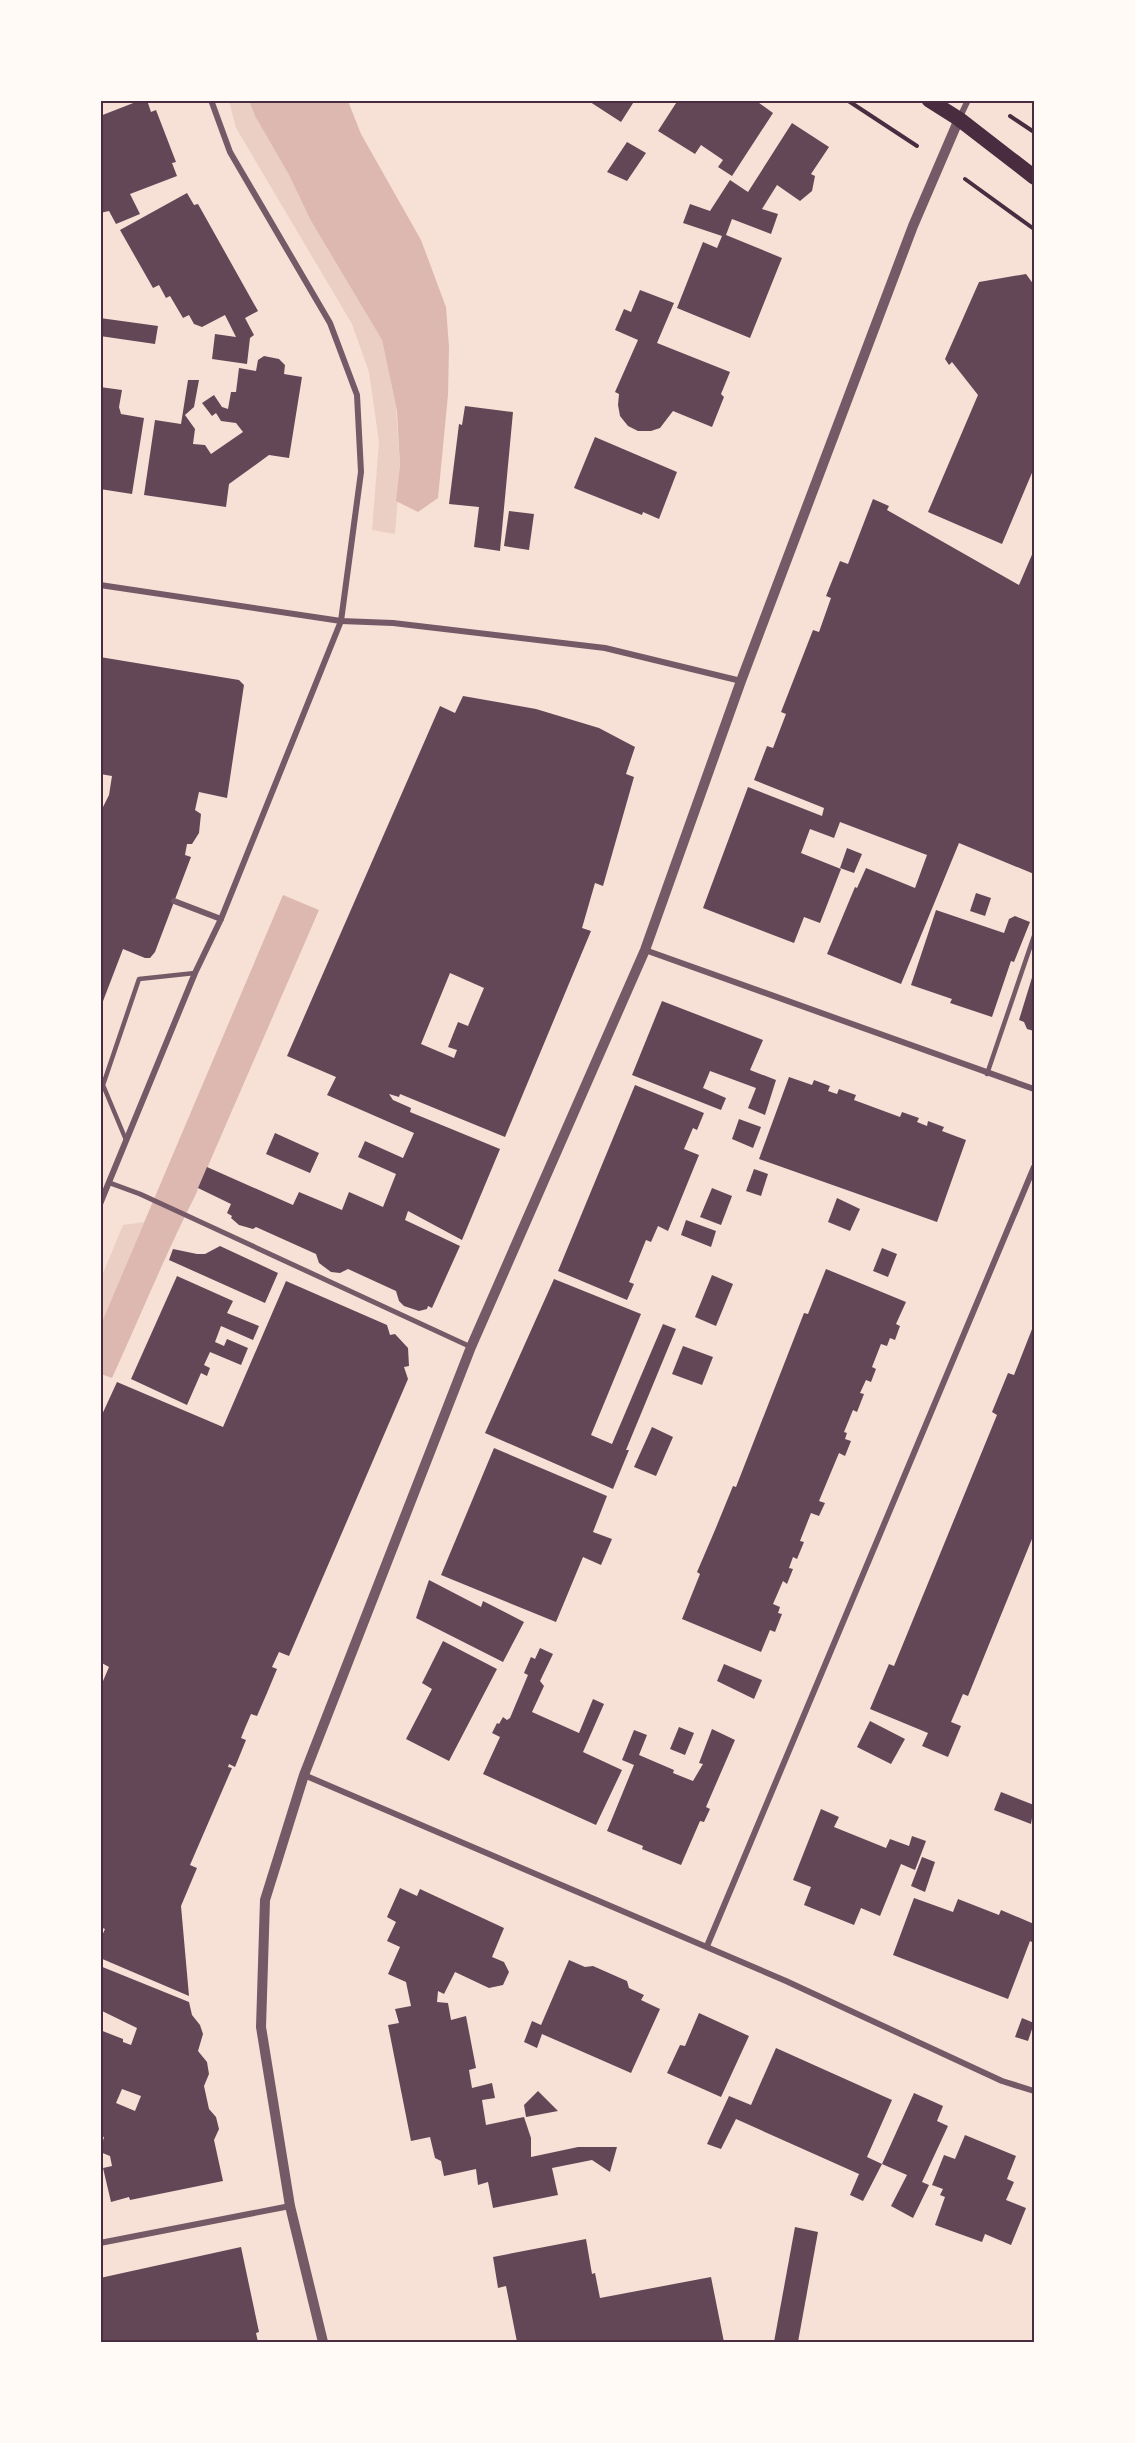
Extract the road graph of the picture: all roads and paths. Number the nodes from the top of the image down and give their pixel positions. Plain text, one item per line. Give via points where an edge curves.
1 (212, 100) edge
2 (929, 100) edge
3 (968, 100) edge
4 (959, 119) junction
5 (1035, 177) edge
6 (100, 585) edge
7 (341, 621) junction
8 (741, 681) junction
9 (174, 901) dead end
10 (221, 920) junction
11 (1035, 936) edge
12 (645, 950) junction
13 (195, 973) junction
14 (987, 1074) junction
15 (1035, 1089) edge
16 (127, 1143) junction
17 (1035, 1167) edge
18 (110, 1183) junction
19 (100, 1204) edge
20 (471, 1347) junction
21 (304, 1775) junction
22 (707, 1946) junction
23 (1035, 2091) edge
24 (290, 2206) junction
25 (100, 2243) edge
26 (323, 2343) edge

1 - 7 street via 230,152 330,324 357,394 361,472
2 - 4 main road
3 - 4 street
4 - 5 main road
4 - 8 street via 917,215
6 - 7 street
7 - 8 street via 393,623 605,648
7 - 10 street
8 - 12 street
9 - 10 street
10 - 13 street
11 - 14 lane
12 - 14 street
12 - 20 street
13 - 16 street
13 - 16 lane via 139,979 103,1086
14 - 15 street
16 - 18 street
17 - 22 street
18 - 19 street
18 - 20 street
20 - 21 street
21 - 22 street
21 - 24 street via 265,1900 261,2027
22 - 23 street via 1002,2081
24 - 25 street
24 - 26 street

